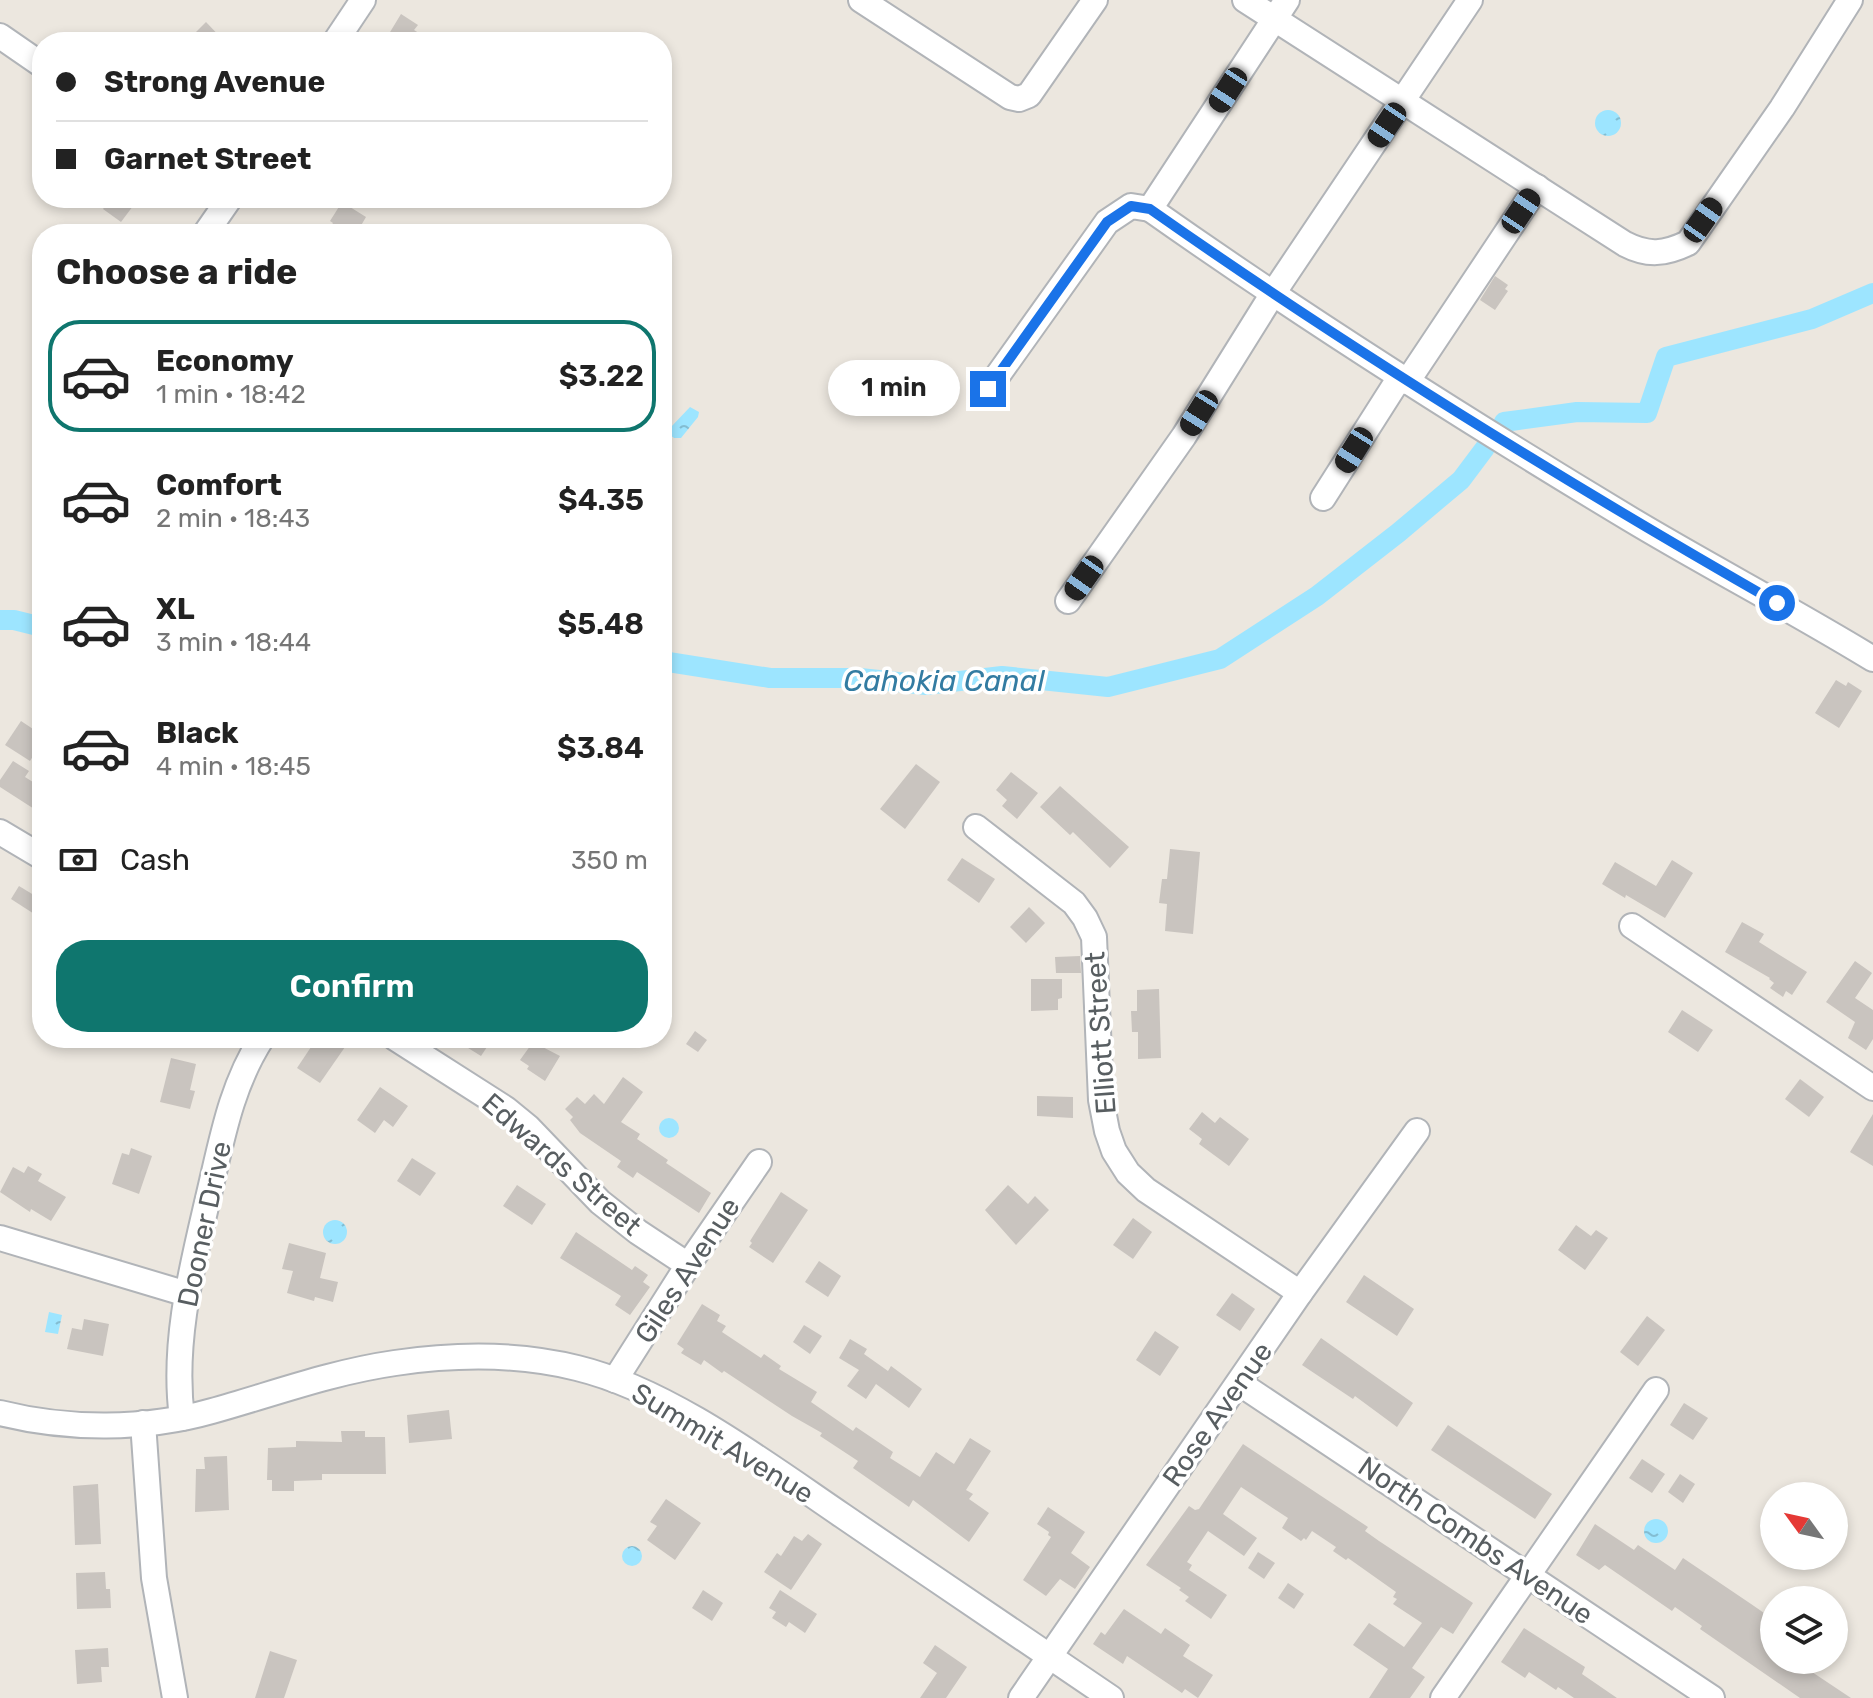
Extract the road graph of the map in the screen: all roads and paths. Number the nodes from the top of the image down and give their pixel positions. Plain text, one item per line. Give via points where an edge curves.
1 (363, 0) edge
2 (861, 0) edge
3 (1095, 0) edge
4 (1245, 0) edge
5 (1470, 0) edge
6 (1850, 0) edge
7 (1280, 9) edge
8 (342, 32) edge
9 (0, 36) edge
10 (32, 58) edge
11 (1403, 101) junction
12 (1537, 187) junction
13 (1150, 209) junction
14 (1272, 295) junction
15 (1404, 379) junction
16 (988, 389) dead end
17 (1323, 498) dead end
18 (1068, 601) dead end
19 (1873, 659) edge
20 (976, 827) dead end
21 (0, 832) edge
22 (32, 851) edge
23 (1632, 926) dead end
24 (257, 1048) edge
25 (411, 1048) edge
26 (1873, 1088) edge
27 (1417, 1131) dead end
28 (759, 1162) dead end
29 (0, 1238) edge
30 (688, 1265) junction
31 (1300, 1293) junction
32 (187, 1294) junction
33 (615, 1380) junction
34 (1239, 1383) junction
35 (1656, 1390) dead end
36 (0, 1413) edge
37 (182, 1418) junction
38 (143, 1423) junction
39 (1529, 1575) junction
40 (1049, 1656) junction
41 (175, 1698) edge
42 (1021, 1698) edge
43 (1111, 1698) edge
44 (1443, 1698) edge
45 (1712, 1698) edge

1 - 8 street
2 - 3 street via 1019,99 1029,95
4 - 7 street
5 - 11 street
6 - 12 street via 1688,243 1671,251 1638,250
7 - 11 street
7 - 13 street
9 - 10 street
11 - 12 street
11 - 14 street
12 - 15 street
13 - 14 street
13 - 16 street via 1131,206 1107,222
14 - 15 street
14 - 18 street via 1184,436
15 - 17 street
15 - 19 street
20 - 31 street, Elliott Street via 1074,903 1094,937 1101,1100 1122,1164 1146,1190
21 - 22 street
23 - 26 street
24 - 32 street, Dooner Drive via 233,1095
25 - 30 street, Edwards Street via 506,1109 600,1202
27 - 31 street, Rose Avenue
28 - 30 street, Giles Avenue
29 - 32 street
30 - 33 street, Giles Avenue
31 - 34 street, Rose Avenue
32 - 37 street, Dooner Drive via 178,1370
33 - 37 street, Summit Avenue via 531,1359 452,1356 329,1375
33 - 40 street, Summit Avenue via 680,1410 792,1481
34 - 39 street, North Combs Avenue
34 - 40 street, Rose Avenue
35 - 39 street
36 - 38 street, Summit Avenue via 52,1422
37 - 38 street, Summit Avenue
38 - 41 street via 154,1578
39 - 44 street
39 - 45 street, North Combs Avenue
40 - 42 street, Rose Avenue
40 - 43 street, Summit Avenue

